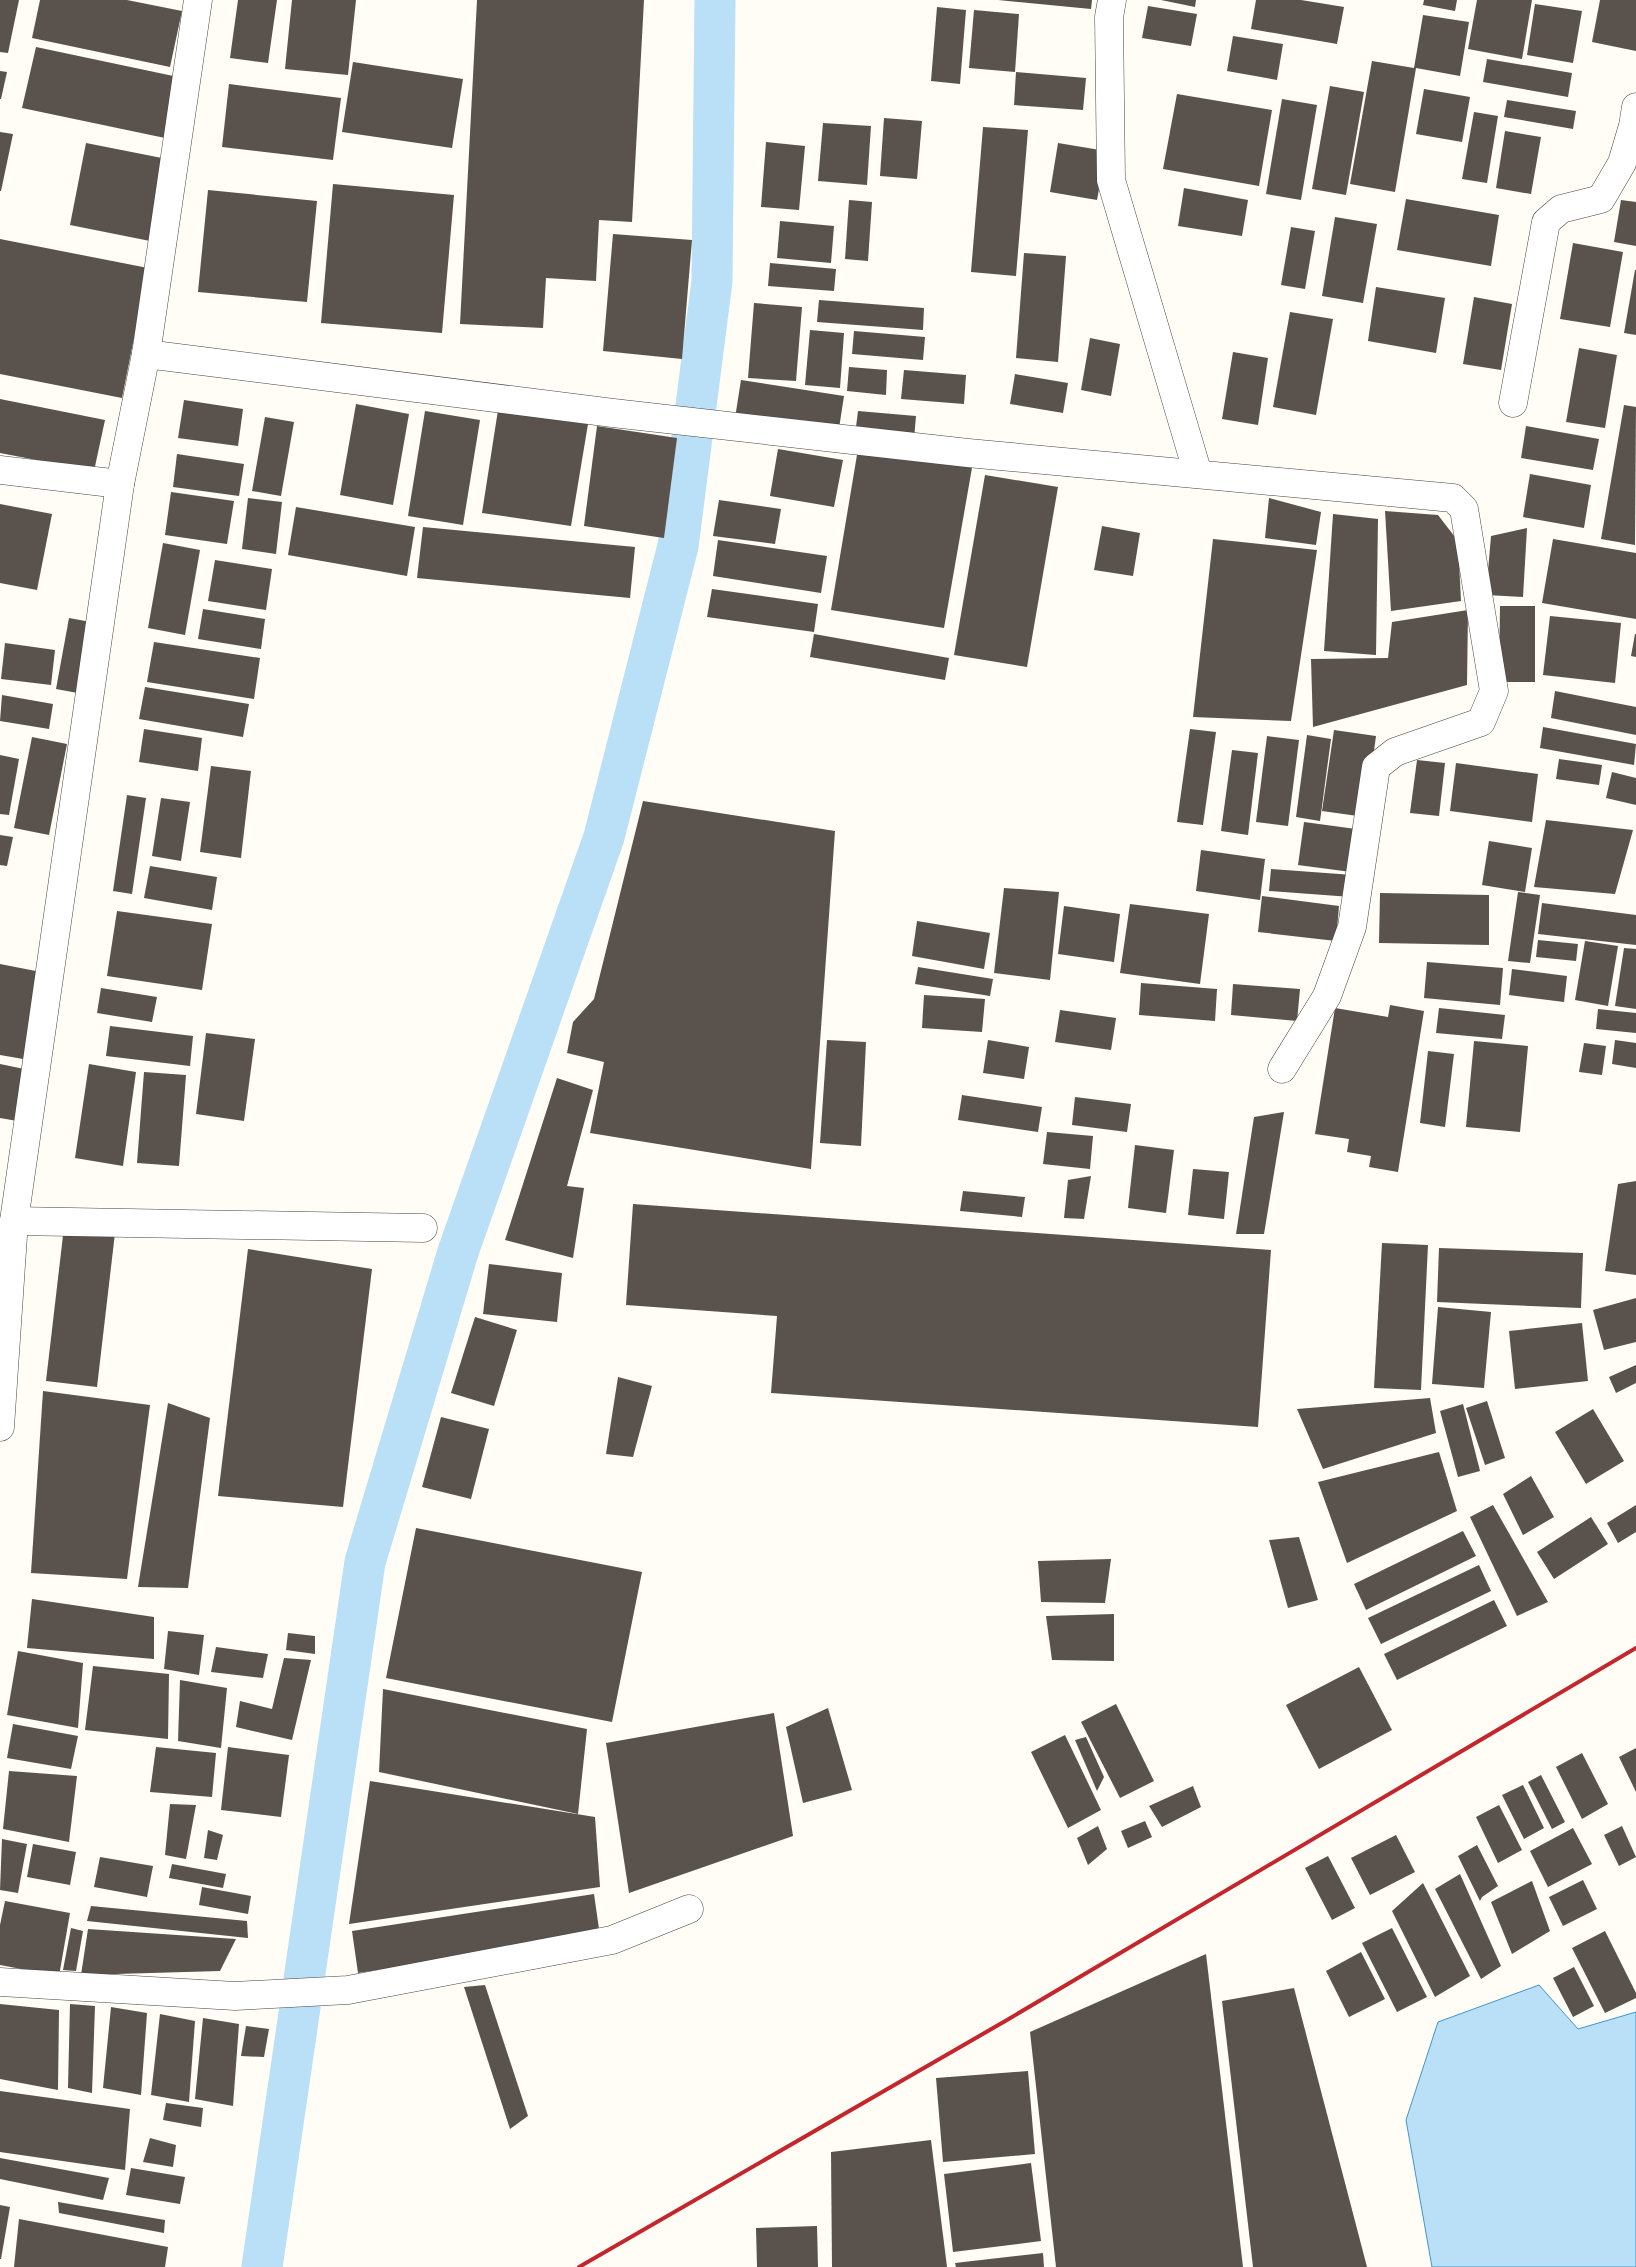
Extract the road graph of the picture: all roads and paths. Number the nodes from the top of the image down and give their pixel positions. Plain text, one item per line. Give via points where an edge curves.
1 (198, 0) edge
2 (1112, 0) edge
3 (1636, 107) edge
4 (146, 354) junction
5 (1513, 403) dead end
6 (0, 470) edge
7 (1198, 474) junction
8 (120, 484) junction
9 (1282, 1069) dead end
10 (14, 1221) junction
11 (423, 1228) dead end
12 (2, 1386) edge
13 (0, 1427) edge
14 (689, 1909) dead end
15 (0, 1982) edge

1 - 4 street
2 - 7 street via 1109,18 1112,180
3 - 5 street via 1622,163 1601,199 1561,209 1546,222
4 - 7 street via 613,413 968,453
4 - 8 street
6 - 8 street
7 - 9 street via 1453,498 1464,509 1494,691 1480,722 1395,752 1376,767 1352,927 1327,996
8 - 10 street
10 - 11 street
10 - 12 street
12 - 13 street
14 - 15 street via 612,1940 348,1990 235,1996

